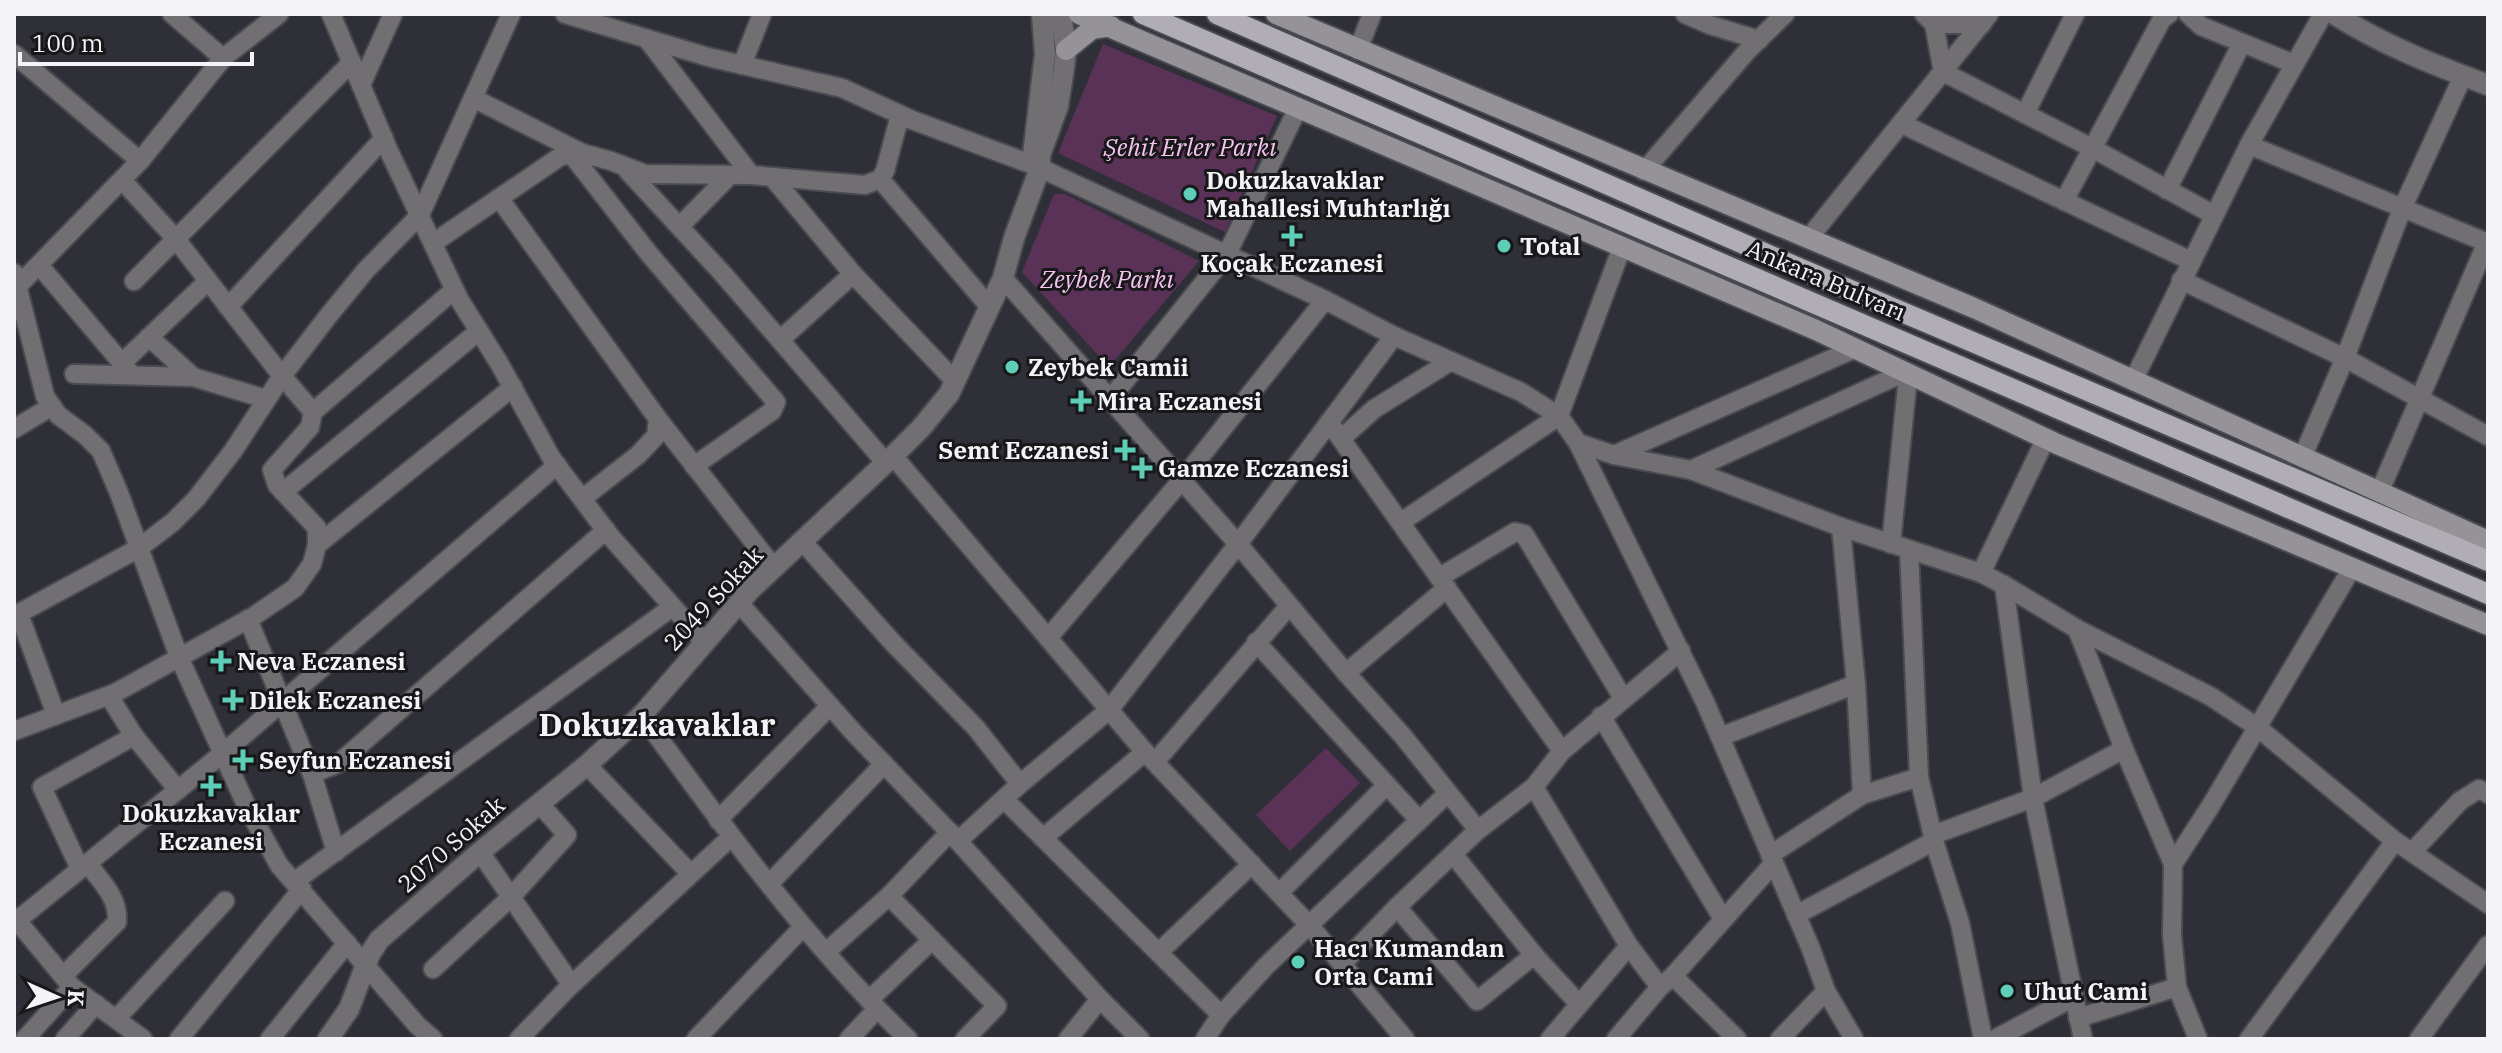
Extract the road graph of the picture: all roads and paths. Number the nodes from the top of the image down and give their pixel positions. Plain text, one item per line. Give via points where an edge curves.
1 (279, 14) edge
2 (331, 14) edge
3 (393, 14) edge
4 (511, 14) edge
5 (565, 14) edge
6 (762, 14) edge
7 (1042, 14) edge
8 (1061, 14) edge
9 (1079, 14) edge
10 (1143, 14) edge
11 (1217, 14) edge
12 (1276, 14) edge
13 (1372, 14) edge
14 (1685, 14) edge
15 (1785, 14) edge
16 (2075, 14) edge
17 (2169, 14) edge
18 (2188, 14) edge
19 (2323, 14) edge
20 (2334, 14) edge
21 (185, 18) edge
22 (1705, 19) edge
23 (1929, 19) edge
24 (1986, 19) edge
25 (1104, 20) edge
26 (647, 39) junction
27 (1759, 40) junction
28 (2242, 43) junction
29 (1066, 50) junction
30 (1358, 50) junction
31 (14, 54) edge
32 (223, 58) junction
33 (352, 62) junction
34 (2294, 64) junction
35 (742, 65) junction
36 (1943, 72) junction
37 (2463, 76) junction
38 (361, 85) junction
39 (2488, 85) edge
40 (473, 98) junction
41 (1298, 108) junction
42 (2025, 114) junction
43 (900, 115) junction
44 (1902, 124) junction
45 (384, 138) junction
46 (2249, 145) junction
47 (2092, 148) junction
48 (577, 154) junction
49 (140, 161) junction
50 (623, 165) junction
51 (1038, 167) junction
52 (1644, 171) junction
53 (730, 175) junction
54 (751, 175) junction
55 (772, 177) junction
56 (880, 179) junction
57 (122, 180) junction
58 (2167, 190) junction
59 (499, 198) junction
60 (2064, 201) junction
61 (2402, 209) junction
62 (420, 215) junction
63 (2214, 215) junction
64 (680, 226) junction
65 (175, 238) junction
66 (1808, 239) junction
67 (433, 243) junction
68 (2487, 243) edge
69 (1622, 247) junction
70 (1227, 254) junction
71 (2191, 261) junction
72 (39, 265) junction
73 (853, 274) junction
74 (1003, 278) junction
75 (2181, 280) junction
76 (134, 281) dead end
77 (208, 281) junction
78 (15, 283) edge
79 (454, 290) junction
80 (1325, 300) junction
81 (988, 305) junction
82 (228, 307) junction
83 (479, 331) junction
84 (1394, 336) junction
85 (149, 337) junction
86 (781, 339) junction
87 (1854, 349) junction
88 (2345, 358) junction
89 (1451, 361) junction
90 (127, 369) junction
91 (74, 374) dead end
92 (1906, 375) junction
93 (282, 376) junction
94 (193, 377) junction
95 (955, 381) junction
96 (2133, 381) junction
97 (513, 387) junction
98 (1111, 398) junction
99 (2422, 398) junction
100 (266, 399) junction
101 (52, 406) junction
102 (313, 412) junction
103 (1559, 416) junction
104 (658, 419) junction
105 (1329, 422) junction
106 (14, 429) edge
107 (2488, 436) edge
108 (1342, 438) junction
109 (2046, 438) junction
110 (1578, 443) junction
111 (1614, 455) junction
112 (2302, 458) junction
113 (889, 460) junction
114 (557, 465) junction
115 (694, 466) junction
116 (1691, 470) junction
117 (1181, 481) junction
118 (283, 492) junction
119 (2379, 493) junction
120 (583, 498) junction
121 (1401, 522) junction
122 (1841, 527) junction
123 (606, 530) junction
124 (802, 541) junction
125 (2488, 541) edge
126 (1238, 544) junction
127 (1891, 544) junction
128 (317, 545) junction
129 (139, 548) junction
130 (1909, 550) junction
131 (2488, 561) edge
132 (774, 568) junction
133 (2352, 568) junction
134 (1981, 573) junction
135 (1444, 582) junction
136 (2004, 585) junction
137 (2488, 594) edge
138 (739, 603) junction
139 (1289, 606) junction
140 (671, 608) junction
141 (16, 615) edge
142 (248, 619) junction
143 (2488, 625) edge
144 (2077, 629) junction
145 (1048, 638) junction
146 (1256, 642) junction
147 (705, 643) junction
148 (1681, 651) junction
149 (179, 657) junction
150 (1346, 673) junction
151 (1856, 684) junction
152 (109, 696) junction
153 (1623, 698) junction
154 (284, 700) junction
155 (830, 706) junction
156 (1109, 710) junction
157 (56, 715) junction
158 (642, 715) junction
159 (1601, 716) junction
160 (2257, 727) junction
161 (14, 731) edge
162 (134, 736) junction
163 (1720, 737) junction
164 (2124, 749) junction
165 (1562, 751) junction
166 (222, 754) junction
167 (1150, 757) junction
168 (884, 764) junction
169 (587, 765) junction
170 (312, 774) junction
171 (1919, 777) junction
172 (1020, 784) junction
173 (1387, 785) junction
174 (1534, 787) junction
175 (178, 790) junction
176 (1447, 794) junction
177 (2488, 794) edge
178 (1862, 795) junction
179 (2033, 798) junction
180 (1005, 800) junction
181 (539, 803) junction
182 (718, 820) junction
183 (1419, 820) junction
184 (1478, 830) junction
185 (731, 837) junction
186 (954, 837) junction
187 (1043, 838) junction
188 (1934, 838) junction
189 (2395, 841) junction
190 (2413, 851) junction
191 (336, 852) junction
192 (480, 852) junction
193 (1453, 854) junction
194 (1772, 859) junction
195 (1252, 864) junction
196 (2173, 864) junction
197 (84, 866) junction
198 (690, 873) junction
199 (770, 883) junction
200 (299, 885) junction
201 (1279, 893) junction
202 (889, 896) junction
203 (510, 898) junction
204 (225, 901) dead end
205 (2488, 904) edge
206 (1397, 907) junction
207 (1796, 915) junction
208 (1723, 919) junction
209 (15, 920) edge
210 (1310, 926) junction
211 (803, 927) junction
212 (932, 940) junction
213 (347, 943) junction
214 (2488, 945) edge
215 (1629, 946) junction
216 (826, 952) junction
217 (1159, 952) junction
218 (1534, 955) junction
219 (1342, 964) junction
220 (366, 965) junction
221 (433, 969) dead end
222 (67, 981) junction
223 (1666, 981) junction
224 (571, 984) junction
225 (2177, 987) junction
226 (1826, 991) junction
227 (2074, 997) junction
228 (1100, 999) junction
229 (96, 1004) junction
230 (1579, 1004) junction
231 (873, 1005) junction
232 (1221, 1015) junction
233 (2078, 1018) junction
234 (116, 1019) junction
235 (412, 1032) edge
236 (25, 1039) edge
237 (65, 1039) edge
238 (143, 1039) edge
239 (179, 1039) edge
240 (270, 1039) edge
241 (328, 1039) edge
242 (433, 1039) edge
243 (519, 1039) edge
244 (696, 1039) edge
245 (849, 1039) edge
246 (908, 1039) edge
247 (965, 1039) edge
248 (1068, 1039) edge
249 (1140, 1039) edge
250 (1205, 1039) edge
251 (1405, 1039) edge
252 (1550, 1039) edge
253 (1616, 1039) edge
254 (1737, 1039) edge
255 (1780, 1039) edge
256 (1854, 1039) edge
257 (1983, 1039) edge
258 (1995, 1039) edge
259 (2083, 1039) edge
260 (2198, 1039) edge
261 (2249, 1039) edge
262 (2419, 1039) edge

1 - 32 street
2 - 33 street
3 - 38 street
4 - 40 street
5 - 26 street
6 - 35 street
7 - 51 street via 1045,54 1032,145
8 - 29 street
9 - 25 main road
10 - 137 main road, Ankara Bulvarı
11 - 131 main road, Ankara Bulvarı
12 - 30 main road
13 - 30 street
14 - 22 street
15 - 27 street
16 - 42 street
17 - 47 street
18 - 28 street via 2201,26
19 - 34 street
20 - 37 street via 2420,60
21 - 32 street
22 - 27 street
23 - 24 street
23 - 36 street
24 - 36 street
25 - 29 main road
25 - 41 main road
26 - 35 street
26 - 54 street
27 - 52 street
28 - 34 street
28 - 58 street
29 - 51 street via 1058,106
30 - 52 main road
31 - 49 street
32 - 49 street
33 - 38 street
33 - 65 street
34 - 46 street
35 - 43 street via 842,88
36 - 42 street
36 - 44 street
37 - 39 street
37 - 61 street
38 - 45 street
40 - 48 street
40 - 62 street
41 - 69 main road
41 - 70 street
42 - 47 street
43 - 51 street
43 - 56 street
44 - 60 street
44 - 66 street
45 - 62 street
45 - 82 street
46 - 61 street
46 - 63 street
47 - 58 street
47 - 60 street
48 - 50 street
48 - 59 street via 561,156
48 - 115 street via 650,255 776,402 772,411
49 - 57 street
50 - 53 street via 645,174
50 - 64 street
51 - 70 street
51 - 74 street, 2049 Sokak
52 - 66 main road
53 - 54 street
53 - 64 street
54 - 55 street
55 - 56 street via 865,185
55 - 73 street
56 - 81 street
57 - 65 street
57 - 72 street
58 - 63 street
59 - 67 street
59 - 104 street
60 - 71 street
61 - 68 street
61 - 88 street
62 - 67 street
62 - 93 street via 366,270
63 - 71 street
64 - 86 street
65 - 76 street
65 - 77 street
66 - 96 main road
67 - 79 street
68 - 99 street
69 - 87 main road
69 - 103 street
70 - 80 street
70 - 98 street
71 - 75 street
72 - 78 street
72 - 90 street
73 - 86 street
73 - 95 street
74 - 81 street, 2049 Sokak
74 - 98 street
75 - 88 street
75 - 96 street
77 - 82 street
77 - 85 street
78 - 101 street
79 - 83 street
79 - 102 street
80 - 84 street
80 - 117 street
81 - 95 street, 2049 Sokak
82 - 93 street
83 - 97 street
83 - 118 street
84 - 89 street
84 - 105 street
85 - 90 street
85 - 94 street
86 - 113 street
87 - 92 main road
87 - 111 street
88 - 99 street
88 - 112 street
89 - 103 street via 1521,392
89 - 108 street via 1374,409
90 - 91 street
90 - 94 street
92 - 109 main road
92 - 116 street
92 - 127 street
93 - 100 street
93 - 102 street
94 - 100 street
95 - 113 street, 2049 Sokak via 921,428
96 - 112 main road
97 - 114 street
97 - 128 street
98 - 117 street
99 - 107 street
99 - 119 street
100 - 129 street via 196,499
101 - 106 street
101 - 129 street via 101,451
102 - 118 street via 310,427 272,470
103 - 110 street
103 - 121 street
104 - 115 street
104 - 120 street via 656,436 647,446
105 - 108 street
105 - 126 street
108 - 121 street
109 - 133 main road
109 - 134 street
110 - 111 street
110 - 148 street
111 - 116 street
112 - 119 main road
113 - 124 street, 2049 Sokak
113 - 145 street
114 - 120 street
114 - 154 street
115 - 132 street
116 - 122 street
117 - 126 street
117 - 145 street
118 - 128 street via 317,528
119 - 125 main road
120 - 123 street
121 - 135 street
122 - 127 street
122 - 151 street
123 - 140 street
123 - 170 street via 339,763
124 - 132 street, 2049 Sokak
124 - 172 street via 976,728
126 - 139 street
126 - 156 street
127 - 130 street
128 - 142 street via 312,564 295,588
129 - 141 street
129 - 149 street
130 - 134 street
130 - 171 street
132 - 138 street, 2049 Sokak
133 - 143 main road
133 - 160 street
134 - 136 street
135 - 150 street
135 - 153 street via 1515,532 1524,534
135 - 165 street
136 - 144 street
136 - 179 street
138 - 147 street, 2049 Sokak
138 - 155 street
139 - 146 street
139 - 150 street
140 - 147 street
140 - 191 street
141 - 157 street
142 - 149 street
142 - 154 street
144 - 160 street via 2210,696
144 - 164 street
145 - 156 street
146 - 167 street
146 - 173 street
147 - 158 street, 2049 Sokak
148 - 153 street
148 - 163 street
149 - 152 street
149 - 166 street
150 - 176 street
151 - 163 street
151 - 178 street
152 - 157 street
152 - 162 street
153 - 159 street
154 - 166 street
154 - 170 street
155 - 168 street
155 - 182 street
156 - 167 street
156 - 172 street
157 - 161 street
158 - 169 street, 2070 Sokak
158 - 182 street
159 - 165 street
159 - 208 street
160 - 189 street
160 - 196 street
162 - 175 street
162 - 197 street via 42,787
163 - 194 street
164 - 179 street
164 - 196 street
165 - 174 street
166 - 175 street
166 - 200 street via 279,865
167 - 187 street
167 - 195 street
168 - 186 street
168 - 199 street
169 - 181 street, 2070 Sokak
169 - 198 street
170 - 191 street
171 - 178 street
171 - 188 street
172 - 180 street
173 - 183 street
173 - 201 street
174 - 184 street
174 - 215 street
175 - 197 street
176 - 183 street
176 - 184 street
177 - 190 street via 2479,789 2460,801
178 - 194 street
179 - 188 street
179 - 227 street
180 - 186 street
180 - 187 street
181 - 192 street, 2070 Sokak
181 - 203 street via 567,835
182 - 185 street
183 - 210 street
184 - 193 street
185 - 198 street
185 - 199 street
186 - 202 street
186 - 228 street
187 - 217 street
188 - 207 street
188 - 257 street via 1960,923
189 - 190 street
189 - 261 street
190 - 205 street
191 - 200 street
192 - 203 street
192 - 220 street, 2070 Sokak via 379,940
193 - 206 street
193 - 218 street
194 - 207 street
194 - 208 street
195 - 201 street
195 - 217 street
196 - 225 street
197 - 209 street
197 - 222 street via 113,898 117,922
198 - 224 street
199 - 211 street
200 - 213 street
200 - 239 street
201 - 210 street
202 - 212 street
202 - 216 street
203 - 221 street
203 - 224 street
204 - 234 street
206 - 218 street via 1477,1001
206 - 219 street
207 - 226 street
208 - 223 street
209 - 222 street
210 - 219 street
210 - 232 street
211 - 216 street
211 - 244 street
212 - 231 street
212 - 247 street via 997,1006
213 - 220 street
213 - 240 street
214 - 262 street
215 - 223 street
215 - 230 street
216 - 231 street
217 - 232 street
218 - 230 street
219 - 251 street
220 - 235 street
220 - 241 street, 2070 Sokak via 349,1009
222 - 229 street
222 - 236 street
223 - 253 street
223 - 254 street
224 - 243 street
225 - 233 street
225 - 260 street
226 - 255 street
226 - 256 street
227 - 233 street
227 - 258 street
228 - 248 street
228 - 249 street
229 - 234 street
229 - 237 street
230 - 252 street
231 - 245 street
231 - 246 street
232 - 250 street
233 - 259 street
234 - 238 street
235 - 242 street

